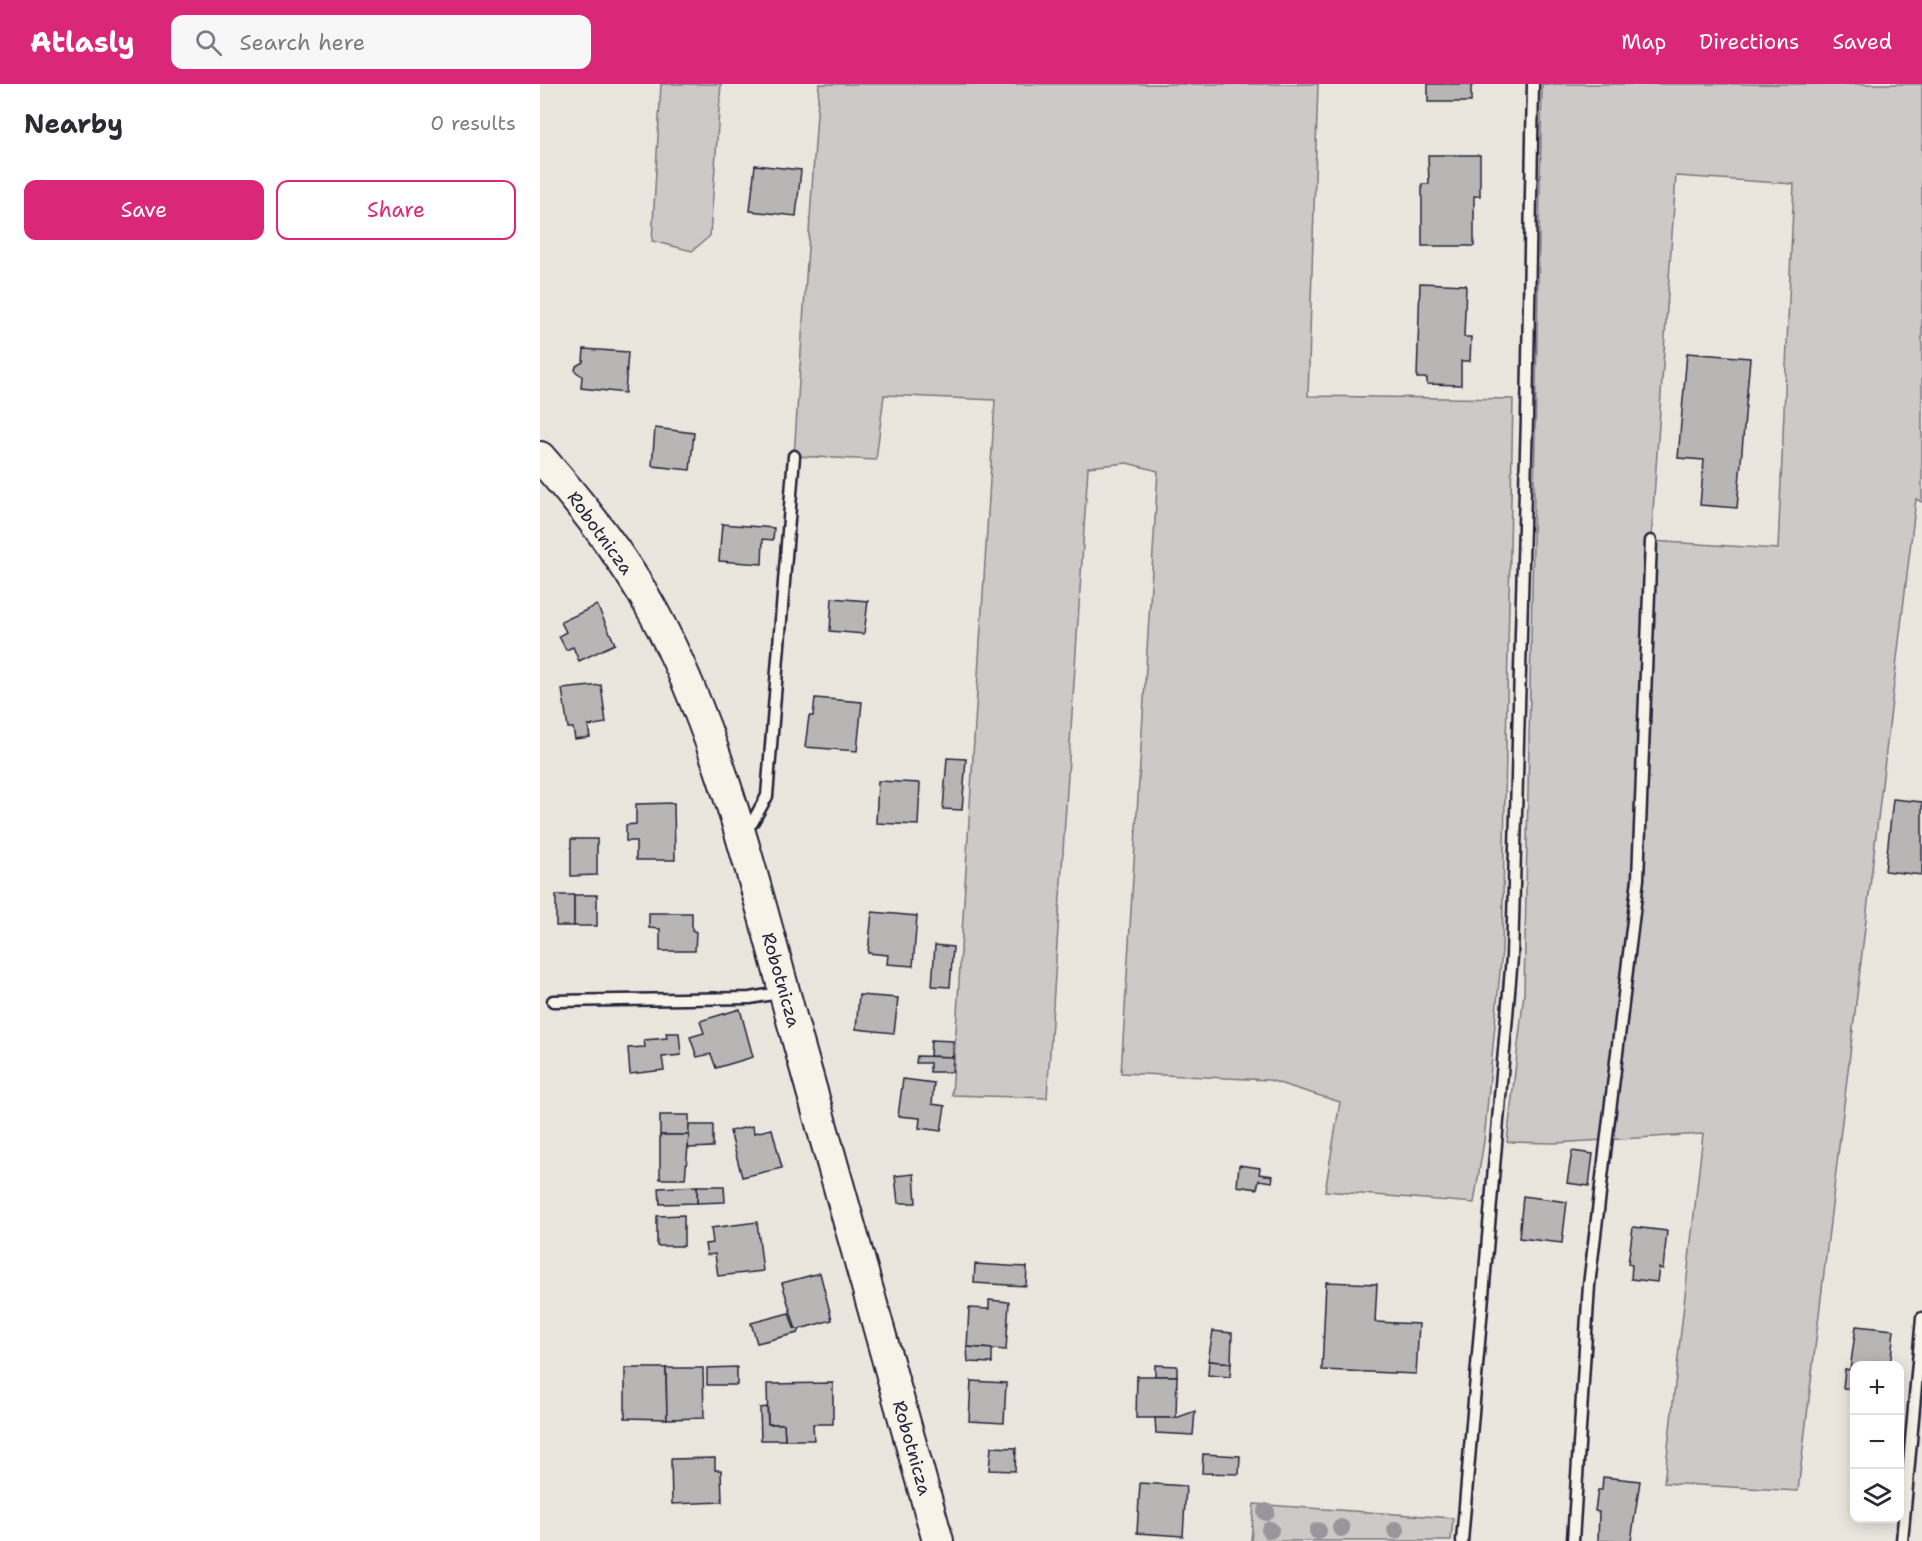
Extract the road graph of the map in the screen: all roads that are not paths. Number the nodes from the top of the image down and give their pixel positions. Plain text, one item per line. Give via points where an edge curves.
1 (1533, 84) edge
2 (794, 456) dead end
3 (540, 458) edge
4 (1651, 541) dead end
5 (752, 823) dead end
6 (784, 992) junction
7 (553, 1001) dead end
8 (1922, 1318) edge
9 (938, 1541) edge
10 (1462, 1541) edge
11 (1573, 1541) edge
12 (1902, 1541) edge

1 - 10 lane via 1512,957
2 - 5 lane via 767,796
3 - 6 street, Robotnicza via 607,539 671,647 715,757
4 - 11 lane via 1638,879 1589,1285
6 - 7 lane via 750,998
6 - 9 street, Robotnicza
8 - 12 lane

